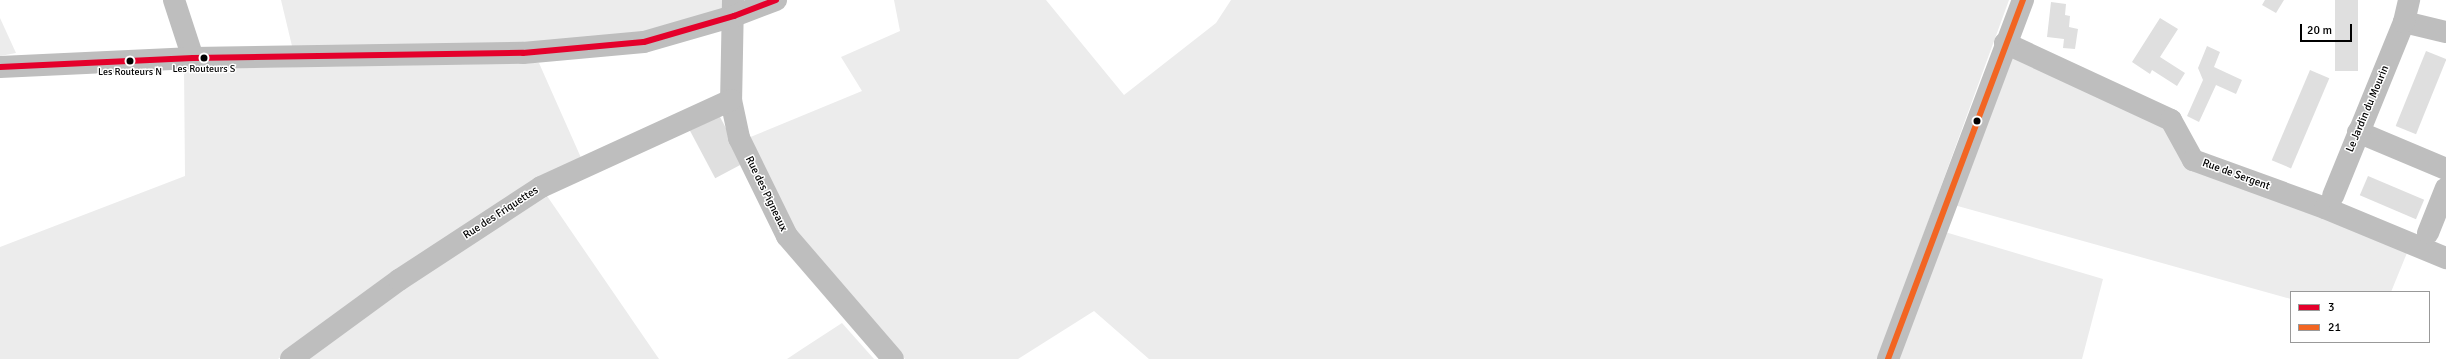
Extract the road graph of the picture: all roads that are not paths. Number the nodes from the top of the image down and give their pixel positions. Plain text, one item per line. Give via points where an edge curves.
1 (174, 0) edge
2 (776, 0) edge
3 (2023, 0) edge
4 (2409, 0) edge
5 (733, 8) edge
6 (2404, 22) junction
7 (2446, 32) edge
8 (2005, 43) junction
9 (193, 58) junction
10 (0, 67) edge
11 (730, 100) junction
12 (2358, 132) junction
13 (2446, 169) edge
14 (2446, 188) edge
15 (2333, 196) dead end
16 (2428, 233) dead end
17 (2446, 258) edge
18 (291, 359) edge
19 (893, 359) edge
20 (1888, 359) edge

1 - 9 street
2 - 5 street
3 - 8 street
4 - 6 street, Le Jardin du Mourin
5 - 9 street via 644,42 523,54
5 - 11 street, Rue des Pigneaux
6 - 7 street
6 - 12 street, Le Jardin du Mourin
8 - 17 street, Rue de Sergent via 2171,120 2193,160 2325,208
8 - 20 street
9 - 10 street
11 - 18 street, Rue des Friquettes via 541,187 399,280
11 - 19 street, Rue des Pigneaux via 739,138 787,236
12 - 13 street
12 - 15 street, Le Jardin du Mourin
14 - 16 street

